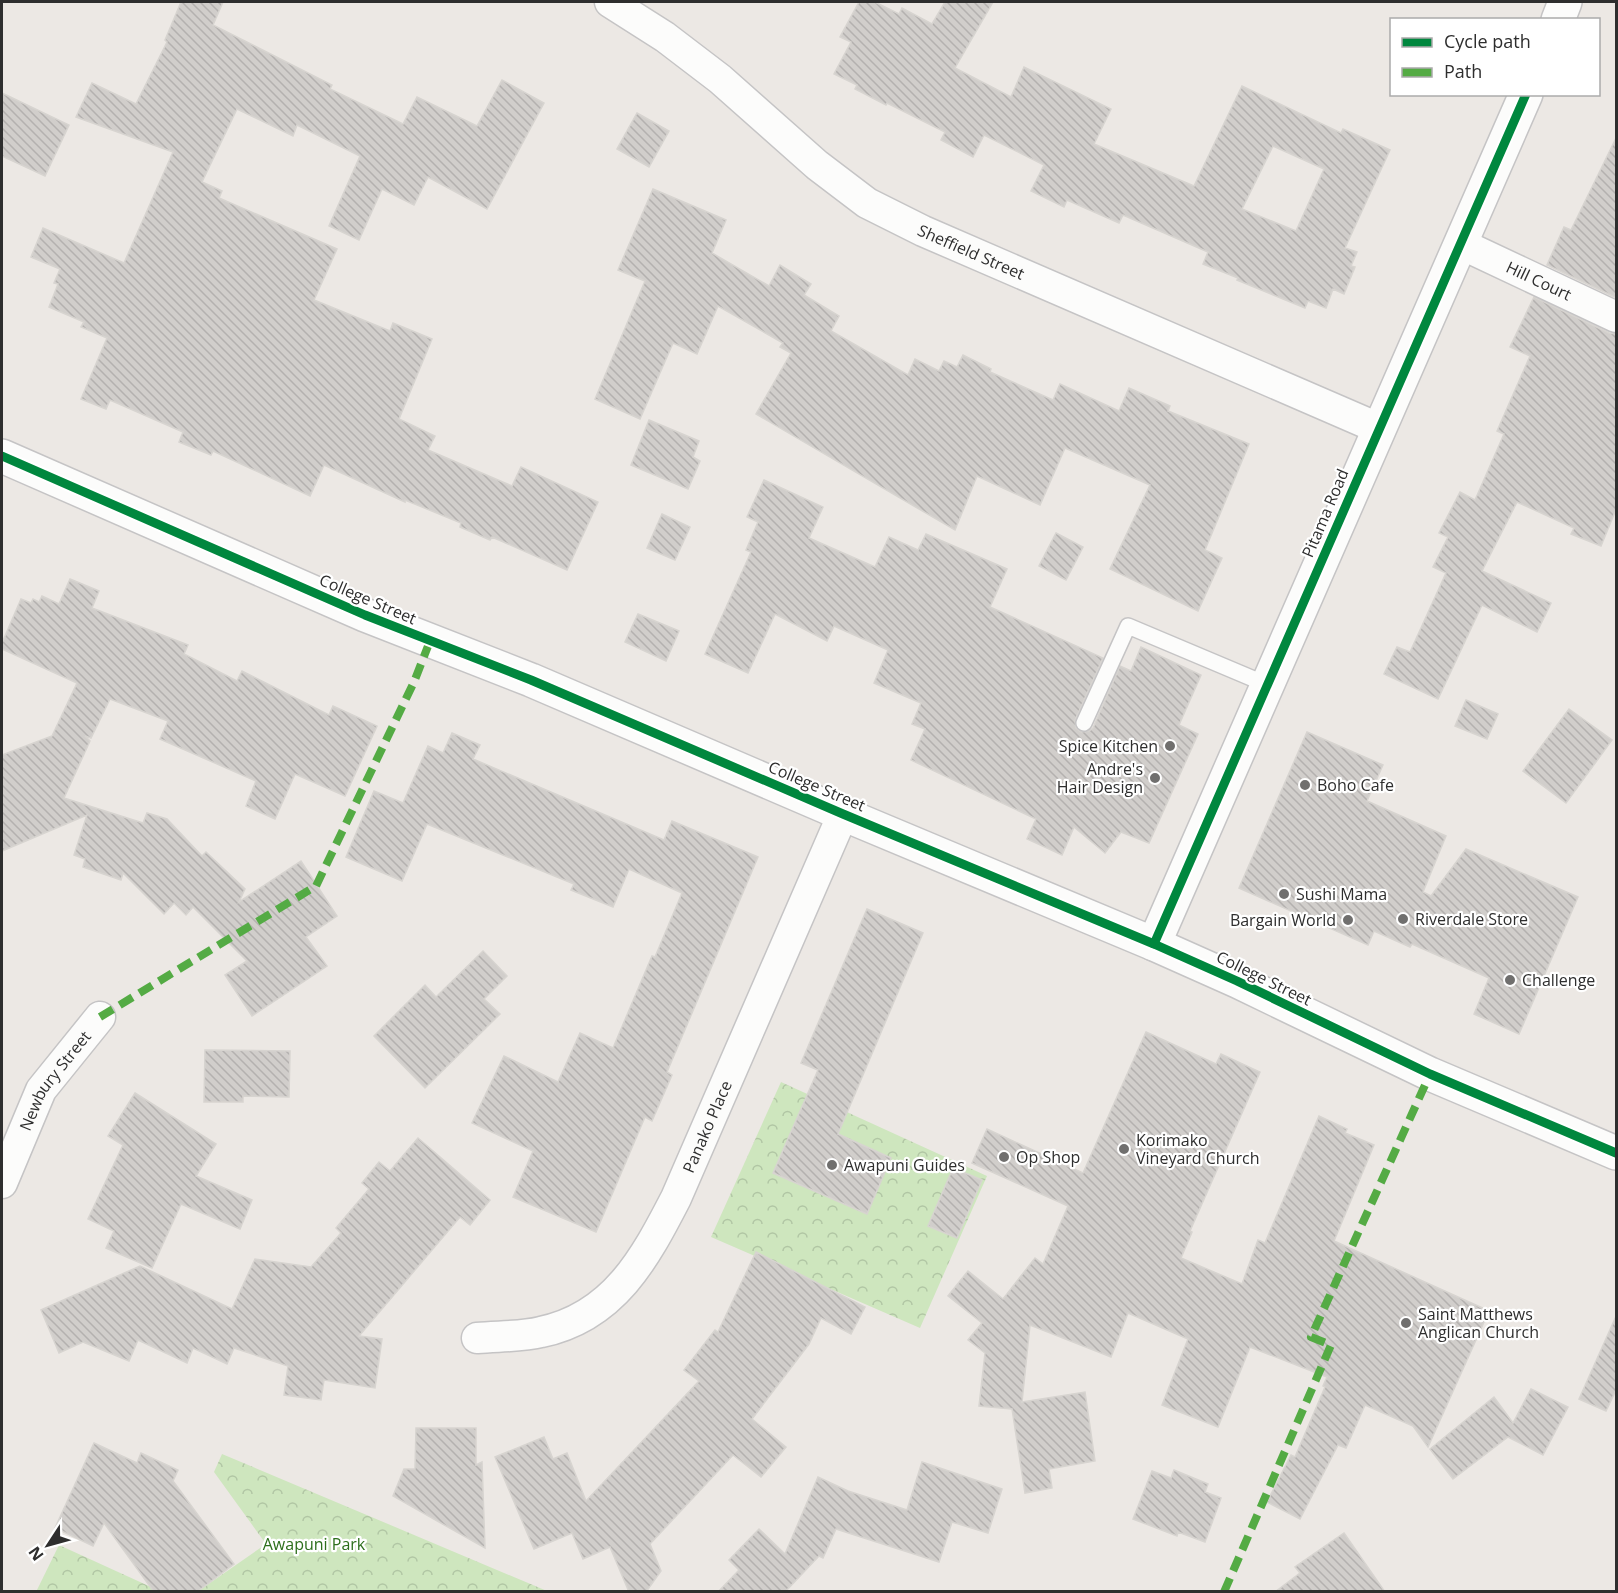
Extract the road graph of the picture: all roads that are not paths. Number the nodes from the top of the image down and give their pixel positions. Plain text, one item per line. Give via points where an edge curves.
1 (610, 2) edge
2 (1565, 2) edge
3 (1559, 18) edge
4 (1525, 96) edge
5 (1461, 244) junction
6 (1617, 317) edge
7 (1378, 428) junction
8 (2, 456) edge
9 (1268, 685) junction
10 (1084, 723) dead end
11 (843, 814) junction
12 (1154, 944) junction
13 (100, 1017) dead end
14 (1617, 1153) edge
15 (2, 1183) edge
16 (477, 1338) dead end

1 - 7 street, Sheffield Street via 666,37 720,79 817,165 867,202 923,231
2 - 3 main road
4 - 5 main road, Pitama Road
5 - 6 street, Hill Court
5 - 7 main road, Pitama Road
7 - 9 main road, Pitama Road
8 - 11 main road, College Street via 365,615 531,680
9 - 10 lane via 1128,626
9 - 12 main road, Pitama Road
11 - 12 main road, College Street
11 - 16 street, Panako Place via 676,1198 633,1274 608,1299 574,1322 540,1333
12 - 14 main road, College Street via 1430,1074
13 - 15 street, Newbury Street via 41,1090

